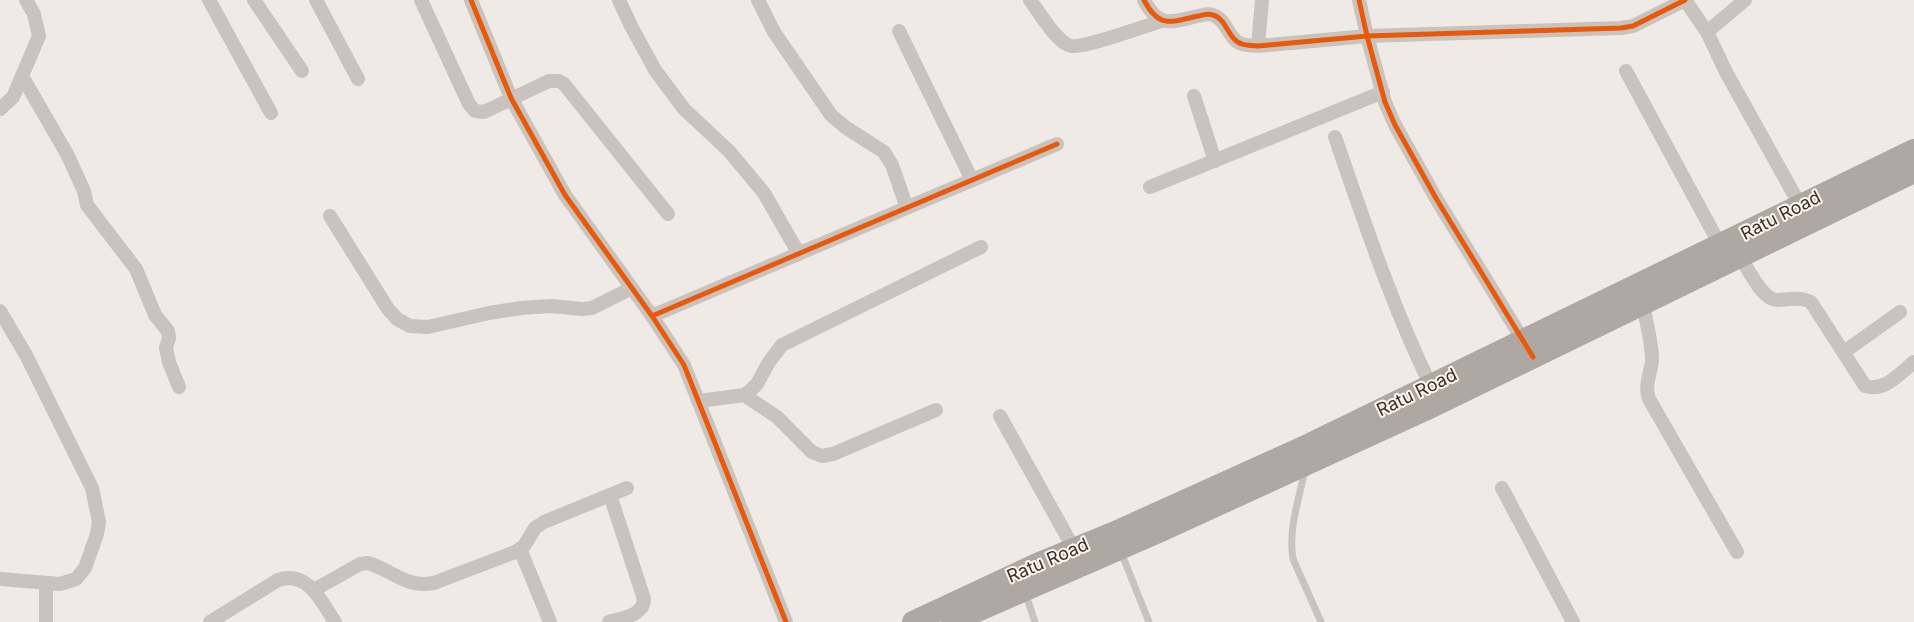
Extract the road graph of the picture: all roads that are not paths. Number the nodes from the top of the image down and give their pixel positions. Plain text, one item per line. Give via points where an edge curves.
1 (209, 0) edge
2 (254, 0) edge
3 (316, 0) edge
4 (421, 0) edge
5 (471, 0) edge
6 (619, 0) edge
7 (758, 0) edge
8 (1030, 0) edge
9 (1144, 0) edge
10 (1262, 0) edge
11 (1359, 0) edge
12 (1685, 0) edge
13 (1745, 0) edge
14 (31, 2) edge
15 (1161, 21) junction
16 (899, 31) dead end
17 (1707, 32) junction
18 (1367, 36) junction
19 (1258, 46) junction
20 (302, 70) dead end
21 (1626, 71) dead end
22 (22, 76) junction
23 (358, 79) dead end
24 (1383, 92) junction
25 (1194, 96) dead end
26 (511, 98) junction
27 (0, 109) edge
28 (270, 112) dead end
29 (1334, 138) dead end
30 (1057, 144) dead end
31 (1914, 150) edge
32 (1215, 161) junction
33 (1914, 172) edge
34 (972, 180) junction
35 (1150, 188) dead end
36 (1800, 205) junction
37 (908, 208) junction
38 (668, 214) dead end
39 (330, 216) dead end
40 (1720, 246) junction
41 (981, 247) dead end
42 (799, 254) junction
43 (1740, 257) junction
44 (632, 288) junction
45 (1643, 304) junction
46 (0, 311) edge
47 (1900, 312) dead end
48 (652, 316) junction
49 (1528, 349) junction
50 (1844, 352) junction
51 (1914, 362) edge
52 (1431, 386) junction
53 (179, 388) dead end
54 (744, 395) junction
55 (699, 401) junction
56 (936, 410) dead end
57 (1000, 416) dead end
58 (1306, 464) junction
59 (626, 488) dead end
60 (1502, 488) dead end
61 (610, 495) junction
62 (520, 549) junction
63 (1074, 549) junction
64 (1120, 549) junction
65 (1737, 552) dead end
66 (0, 579) edge
67 (1022, 581) junction
68 (46, 583) junction
69 (314, 590) junction
70 (961, 615) edge
71 (46, 622) edge
72 (210, 622) edge
73 (335, 622) edge
74 (550, 622) edge
75 (608, 622) edge
76 (786, 622) edge
77 (913, 622) edge
78 (1035, 622) edge
79 (1148, 622) edge
80 (1321, 622) edge
81 (1573, 622) edge

1 - 28 street
2 - 20 street
3 - 23 street
4 - 26 street via 468,104 475,112 484,112
5 - 26 street
6 - 42 street via 655,70 684,109 729,151 764,193
7 - 37 street via 774,32 831,115 884,152
8 - 15 street via 1061,40 1071,46 1084,45
9 - 15 street
10 - 19 street
11 - 18 street
12 - 17 street
12 - 18 street via 1634,26 1621,28
13 - 17 street
14 - 22 street via 39,36
15 - 19 street via 1214,15 1233,39 1241,44
16 - 34 street
17 - 36 street
18 - 19 street
18 - 24 street
21 - 40 street
22 - 27 street via 14,97
22 - 53 street via 67,154 87,205 136,269 155,315 168,331 166,348
24 - 32 street
24 - 49 street via 1395,125 1437,200
25 - 32 street
26 - 38 street via 549,81 564,84
26 - 44 street via 565,195
29 - 52 street via 1374,250
30 - 34 street
31 - 36 main road, Ratu Road
32 - 35 street
33 - 43 main road, Ratu Road
34 - 37 street
36 - 40 main road, Ratu Road
37 - 42 street
39 - 44 street via 388,309 410,326 428,327 520,308 592,308
40 - 49 main road, Ratu Road
41 - 54 street via 782,346 757,384
42 - 48 street
43 - 45 main road, Ratu Road
43 - 50 street via 1769,298 1798,298 1811,302
44 - 48 street
45 - 49 main road, Ratu Road
45 - 65 street via 1652,362 1646,390 1649,399
46 - 68 street via 26,355 92,488 97,507 97,534 82,574 70,582
47 - 50 street
48 - 55 street via 684,366
49 - 52 main road, Ratu Road
49 - 58 main road, Ratu Road
50 - 51 street via 1865,386 1873,388 1883,386
52 - 63 main road, Ratu Road via 1310,444
54 - 55 street
54 - 56 street via 777,417 812,452 822,456
55 - 76 street
57 - 63 street
58 - 64 main road, Ratu Road
58 - 80 lane via 1291,549
59 - 61 street
60 - 81 street
61 - 62 street via 544,522 535,528
61 - 75 street via 644,605 635,614
62 - 69 street via 434,583 421,585 368,562
62 - 74 street
63 - 67 main road, Ratu Road
64 - 67 main road, Ratu Road
64 - 79 lane
66 - 68 street
67 - 70 main road, Ratu Road
67 - 78 lane
68 - 71 street
69 - 72 street via 302,581 288,577 278,580
69 - 73 street
70 - 77 main road, Ratu Road

